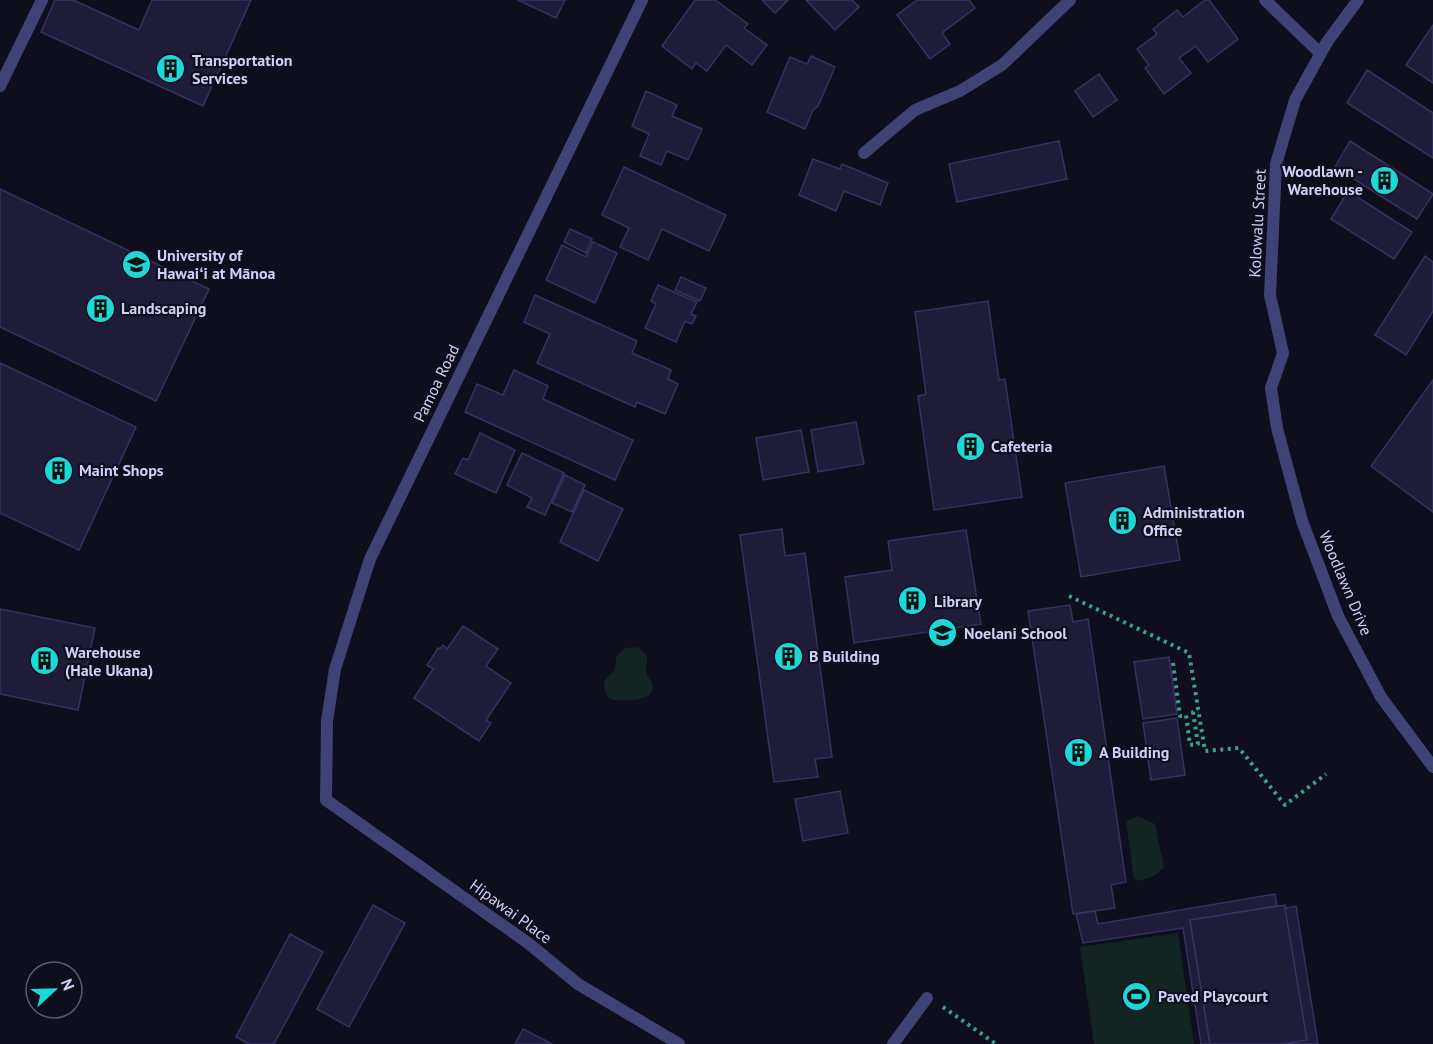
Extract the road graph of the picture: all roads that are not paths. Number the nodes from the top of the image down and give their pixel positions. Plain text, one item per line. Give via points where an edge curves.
1 (42, 0) edge
2 (642, 0) edge
3 (1070, 0) edge
4 (1265, 0) edge
5 (1358, 0) edge
6 (1320, 53) junction
7 (0, 86) edge
8 (864, 153) dead end
9 (1277, 428) joint
10 (1433, 767) edge
11 (326, 800) joint
12 (927, 998) road end
13 (679, 1044) edge
14 (893, 1044) edge

1 - 7 street
2 - 11 street, Pamoa Road via 370,559 335,669 327,721
3 - 8 street via 1002,65 960,91 915,110
4 - 6 street
5 - 6 street, Kolowalu Street
6 - 9 street, Kolowalu Street via 1295,100 1276,164 1270,295 1283,353 1271,388
9 - 10 street, Woodlawn Drive via 1302,521 1338,616 1381,697
11 - 13 street, Hipawai Place via 528,943 578,984
12 - 14 street

